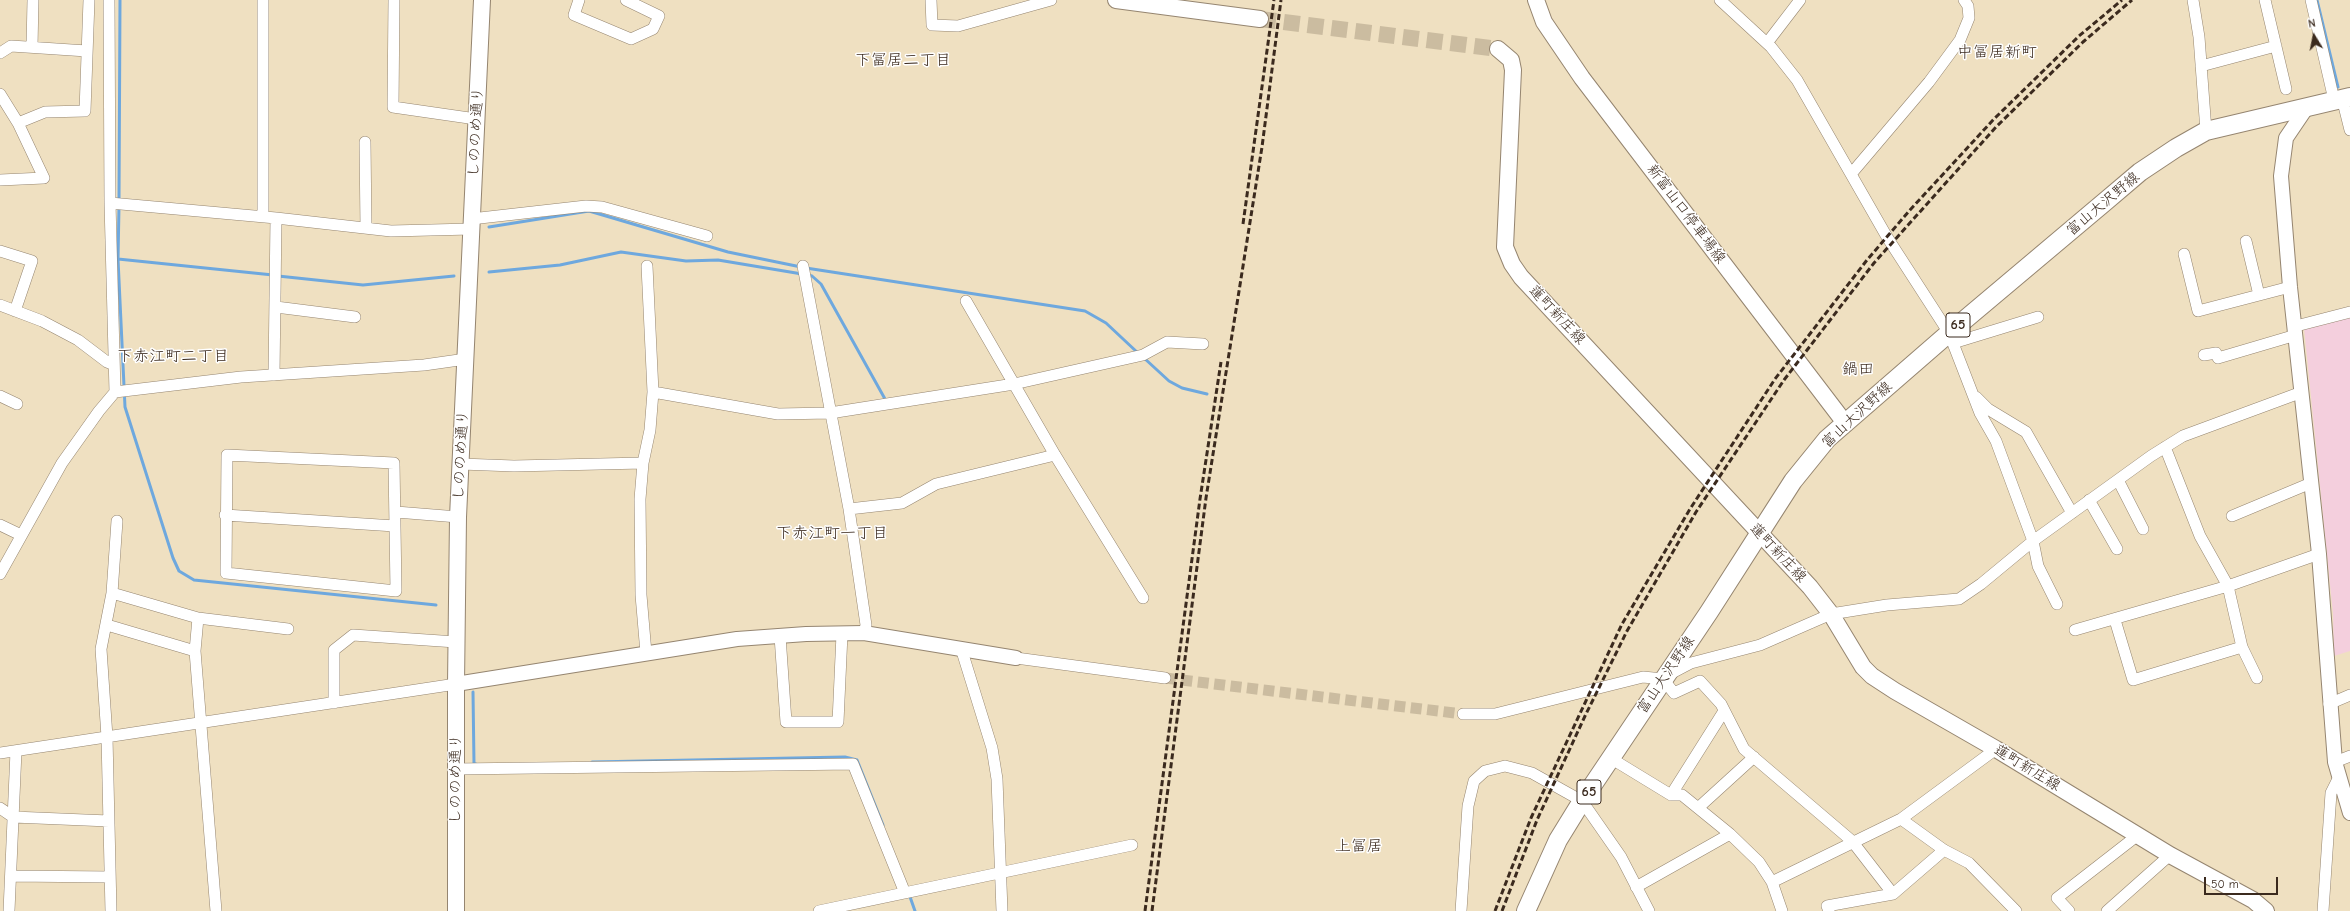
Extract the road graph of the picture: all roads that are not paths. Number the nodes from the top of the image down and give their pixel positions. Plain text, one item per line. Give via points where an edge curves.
1 (32, 0) edge
2 (89, 0) edge
3 (109, 0) edge
4 (263, 0) edge
5 (394, 0) edge
6 (482, 0) edge
7 (579, 0) edge
8 (626, 0) edge
9 (931, 0) edge
10 (1051, 0) edge
11 (1116, 0) edge
12 (1536, 0) edge
13 (1720, 0) edge
14 (1800, 0) edge
15 (1964, 0) edge
16 (2265, 0) edge
17 (2311, 0) edge
18 (2196, 1) edge
19 (1260, 19) tunnel mouth
20 (1767, 44) junction
21 (2276, 46) junction
22 (32, 47) junction
23 (1498, 49) tunnel mouth
24 (88, 51) junction
25 (0, 53) edge
26 (2201, 66) junction
27 (2286, 89) dead end
28 (0, 94) edge
29 (2342, 98) edge
30 (2307, 107) junction
31 (476, 119) junction
32 (18, 123) junction
33 (2350, 130) edge
34 (2206, 131) junction
35 (365, 142) dead end
36 (1851, 174) junction
37 (0, 180) edge
38 (116, 203) junction
39 (263, 216) junction
40 (276, 218) junction
41 (471, 224) junction
42 (366, 228) junction
43 (707, 236) dead end
44 (2246, 241) dead end
45 (0, 251) edge
46 (2184, 254) dead end
47 (647, 266) dead end
48 (803, 266) dead end
49 (2290, 287) junction
50 (2259, 295) junction
51 (966, 300) dead end
52 (0, 305) edge
53 (276, 308) junction
54 (15, 311) junction
55 (2350, 312) edge
56 (354, 316) dead end
57 (2038, 317) dead end
58 (2296, 331) junction
59 (1951, 338) junction
60 (1203, 344) dead end
61 (2204, 355) dead end
62 (466, 359) junction
63 (114, 365) junction
64 (274, 375) junction
65 (1014, 384) junction
66 (121, 392) junction
67 (653, 392) junction
68 (2302, 392) junction
69 (1973, 394) junction
70 (0, 396) edge
71 (17, 404) dead end
72 (830, 413) junction
73 (1845, 423) junction
74 (2165, 447) junction
75 (1055, 455) junction
76 (643, 463) junction
77 (461, 464) junction
78 (2118, 480) junction
79 (2311, 483) junction
80 (2089, 500) junction
81 (849, 509) junction
82 (396, 512) junction
83 (2072, 513) junction
84 (225, 515) junction
85 (2232, 516) dead end
86 (458, 518) junction
87 (117, 521) dead end
88 (0, 525) edge
89 (395, 526) junction
90 (2143, 529) dead end
91 (1759, 534) junction
92 (22, 535) junction
93 (2033, 541) junction
94 (2117, 549) dead end
95 (2319, 554) junction
96 (3, 562) edge
97 (0, 574) edge
98 (2228, 586) junction
99 (112, 593) junction
100 (1143, 598) dead end
101 (2057, 604) dead end
102 (1831, 614) junction
103 (198, 618) junction
104 (2115, 620) junction
105 (107, 625) junction
106 (288, 629) dead end
107 (2075, 630) dead end
108 (864, 633) junction
109 (842, 634) junction
110 (780, 636) junction
111 (456, 642) junction
112 (2242, 647) junction
113 (961, 648) junction
114 (195, 650) junction
115 (646, 653) junction
116 (1016, 658) joint
117 (1166, 678) tunnel mouth
118 (2257, 678) dead end
119 (1663, 679) junction
120 (456, 684) junction
121 (2350, 695) edge
122 (334, 702) junction
123 (2329, 704) junction
124 (1724, 711) junction
125 (1463, 714) tunnel mouth
126 (200, 723) junction
127 (107, 737) junction
128 (1996, 749) junction
129 (16, 750) junction
130 (0, 753) edge
131 (2350, 756) edge
132 (1754, 757) junction
133 (1612, 758) junction
134 (2335, 762) junction
135 (456, 769) junction
136 (2339, 777) junction
137 (1671, 795) junction
138 (1582, 801) junction
139 (0, 808) edge
140 (1698, 808) junction
141 (2350, 813) edge
142 (13, 817) junction
143 (1902, 819) junction
144 (109, 821) junction
145 (1730, 834) junction
146 (2138, 835) junction
147 (1852, 841) junction
148 (1132, 845) dead end
149 (1944, 850) junction
150 (2170, 855) junction
151 (999, 873) junction
152 (11, 876) junction
153 (110, 877) junction
154 (1772, 882) junction
155 (1636, 886) junction
156 (905, 893) junction
157 (1893, 894) junction
158 (9, 911) edge
159 (111, 911) edge
160 (216, 911) edge
161 (456, 911) edge
162 (819, 911) edge
163 (1002, 911) edge
164 (1461, 911) edge
165 (1526, 911) edge
166 (1648, 911) edge
167 (1782, 911) edge
168 (1829, 911) edge
169 (2016, 911) edge
170 (2069, 911) edge
171 (2107, 911) edge
172 (2266, 911) edge
173 (2323, 911) edge

1 - 22 street
2 - 24 street
3 - 38 street
4 - 39 street
5 - 31 street via 393,107
6 - 31 main road, しののめ通り
7 - 8 street via 574,15 631,39 653,29 659,16
9 - 10 street via 932,25 958,26
11 - 19 main road
12 - 73 main road, 新富山口停車場線 via 1544,22 1578,72
13 - 20 street
14 - 20 street
15 - 36 street via 1968,6 1969,18 1960,40 1929,82
16 - 21 street
17 - 29 street
18 - 26 street
20 - 36 street via 1797,80
21 - 26 street
21 - 27 street
22 - 24 street
22 - 25 street via 11,46
23 - 91 main road, 蓮町新庄線 via 1511,60 1513,70 1504,247 1512,264
24 - 32 street via 85,111 45,112
26 - 34 street
28 - 32 street
29 - 30 main road, 富山大沢野線 / 65
29 - 33 street
30 - 34 main road, 富山大沢野線 / 65
30 - 49 street via 2286,138 2280,176
31 - 41 main road, しののめ通り
32 - 37 street via 44,178
34 - 59 main road, 富山大沢野線 / 65 via 2140,172
35 - 42 street
36 - 59 street via 1887,237
38 - 39 street
38 - 63 street
39 - 40 street
40 - 42 street
40 - 53 street
41 - 42 street via 391,231
41 - 43 street via 586,206 602,207
41 - 62 main road, しののめ通り
44 - 50 street
45 - 54 street via 32,261
46 - 50 street via 2198,311
47 - 67 street
48 - 72 street
49 - 50 street
49 - 58 street
51 - 65 street
52 - 54 street
53 - 56 street
53 - 64 street
54 - 63 street via 78,340
55 - 58 street
57 - 59 street
58 - 61 street via 2218,358 2216,353
58 - 68 street
59 - 69 street
59 - 73 main road, 富山大沢野線 / 65
60 - 65 street via 1168,342 1143,355
62 - 64 street via 424,365
62 - 77 main road, しののめ通り
63 - 66 street
64 - 66 street
65 - 72 street
65 - 75 street
66 - 92 street via 99,410 62,463
67 - 72 street via 778,414
67 - 76 street via 650,430
68 - 74 street via 2183,436
68 - 79 street
69 - 83 street via 1988,409 2026,432
69 - 93 street via 1980,413 1996,441
70 - 71 street
72 - 81 street
73 - 91 main road, 富山大沢野線 / 65 via 1827,439 1793,481
74 - 78 street
74 - 98 street via 2200,536
75 - 81 street via 936,484 902,503
75 - 100 street
76 - 77 street via 514,466
76 - 115 street via 639,550
77 - 86 main road, しののめ通り
78 - 80 street
78 - 90 street
79 - 85 street
79 - 95 street
80 - 83 street
80 - 94 street
81 - 108 street via 866,625
82 - 84 street via 394,463 227,455
82 - 86 street
82 - 89 street
83 - 93 street
84 - 89 street
84 - 89 street via 226,573 396,591
86 - 111 main road, しののめ通り
87 - 99 street
88 - 92 street
91 - 102 main road, 蓮町新庄線 via 1810,587
91 - 119 main road, 富山大沢野線 / 65
92 - 96 street
93 - 101 street via 2038,566
93 - 102 street via 1981,584 1958,599 1887,605
95 - 98 street
95 - 123 street
96 - 97 street
98 - 104 street
98 - 112 street
99 - 103 street
99 - 105 street
102 - 119 street via 1760,646 1678,668
102 - 128 main road, 蓮町新庄線 via 1863,667 1872,676
103 - 106 street
103 - 114 street
104 - 107 street
104 - 112 street via 2133,680
105 - 114 street
105 - 127 street via 101,649
108 - 109 street
108 - 113 street
109 - 110 street
109 - 110 street via 838,722 786,722
110 - 115 street via 737,639
111 - 120 main road, しののめ通り
111 - 122 street via 353,635 334,650
112 - 118 street
113 - 116 street
113 - 151 street via 992,748 997,779
114 - 126 street
115 - 120 street
116 - 117 street
119 - 124 street via 1674,693 1700,681
119 - 125 street via 1643,677 1495,714
119 - 133 main road, 富山大沢野線 / 65
120 - 122 street
120 - 135 main road, しののめ通り
121 - 123 street
122 - 126 street
123 - 134 street
124 - 132 street via 1744,749
124 - 137 street
126 - 127 street
126 - 160 street
127 - 129 street
127 - 144 street
128 - 143 street
128 - 146 main road, 蓮町新庄線
129 - 130 street
129 - 142 street
131 - 134 street
132 - 140 street
132 - 147 street
133 - 137 street
133 - 138 main road, 富山大沢野線 / 65
134 - 136 street
135 - 156 street via 853,764
135 - 161 main road, しののめ通り
136 - 141 street
136 - 173 street via 2331,793
137 - 140 street via 1682,795
138 - 155 street via 1621,857
138 - 164 street via 1532,773 1505,766 1485,771 1474,781 1468,806
138 - 165 main road, 富山大沢野線 / 65 via 1558,840
139 - 142 street
140 - 145 street
142 - 144 street
142 - 152 street
143 - 147 street
143 - 149 street
144 - 153 street
145 - 154 street via 1759,862
145 - 155 street
146 - 150 main road, 蓮町新庄線
146 - 170 street via 2057,898
147 - 154 street
147 - 157 street
148 - 151 street
149 - 157 street
149 - 169 street via 1969,863
150 - 171 street
150 - 172 main road, 蓮町新庄線 via 2254,900
151 - 156 street
151 - 163 street
152 - 153 street
152 - 158 street
153 - 159 street
154 - 167 street
155 - 166 street
156 - 162 street
157 - 168 street via 1827,906

